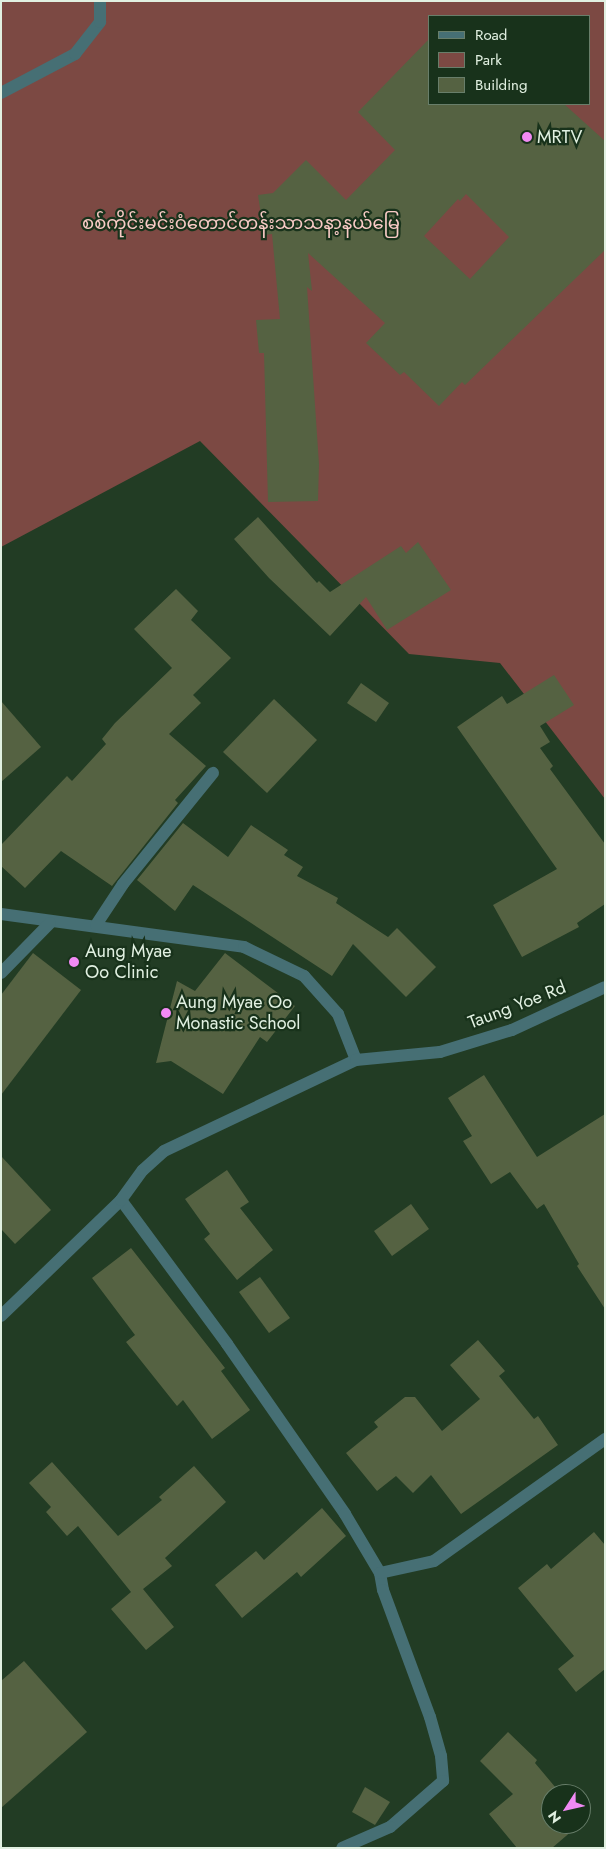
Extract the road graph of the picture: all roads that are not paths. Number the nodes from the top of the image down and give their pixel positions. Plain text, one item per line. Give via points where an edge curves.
1 (100, 1) edge
2 (1, 93) edge
3 (213, 773) dead end
4 (1, 914) edge
5 (50, 923) junction
6 (96, 925) junction
7 (1, 972) edge
8 (605, 987) edge
9 (605, 996) edge
10 (570, 1005) junction
11 (356, 1060) junction
12 (121, 1200) junction
13 (1, 1316) edge
14 (605, 1439) edge
15 (380, 1573) junction
16 (342, 1848) edge

1 - 2 street via 100,22 75,54
3 - 6 street via 122,884
4 - 5 street
5 - 6 street
5 - 7 street
6 - 11 street via 244,947 304,976 338,1014
8 - 10 street, Taung Yoe Rd
9 - 10 street
10 - 11 street, Taung Yoe Rd via 512,1030 440,1052
11 - 12 street, Taung Yoe Rd via 164,1151 143,1170
12 - 13 street, Taung Yoe Rd
12 - 15 street via 301,1450
14 - 15 street via 434,1561
15 - 16 street via 383,1590 430,1717 441,1756 443,1781 390,1827

